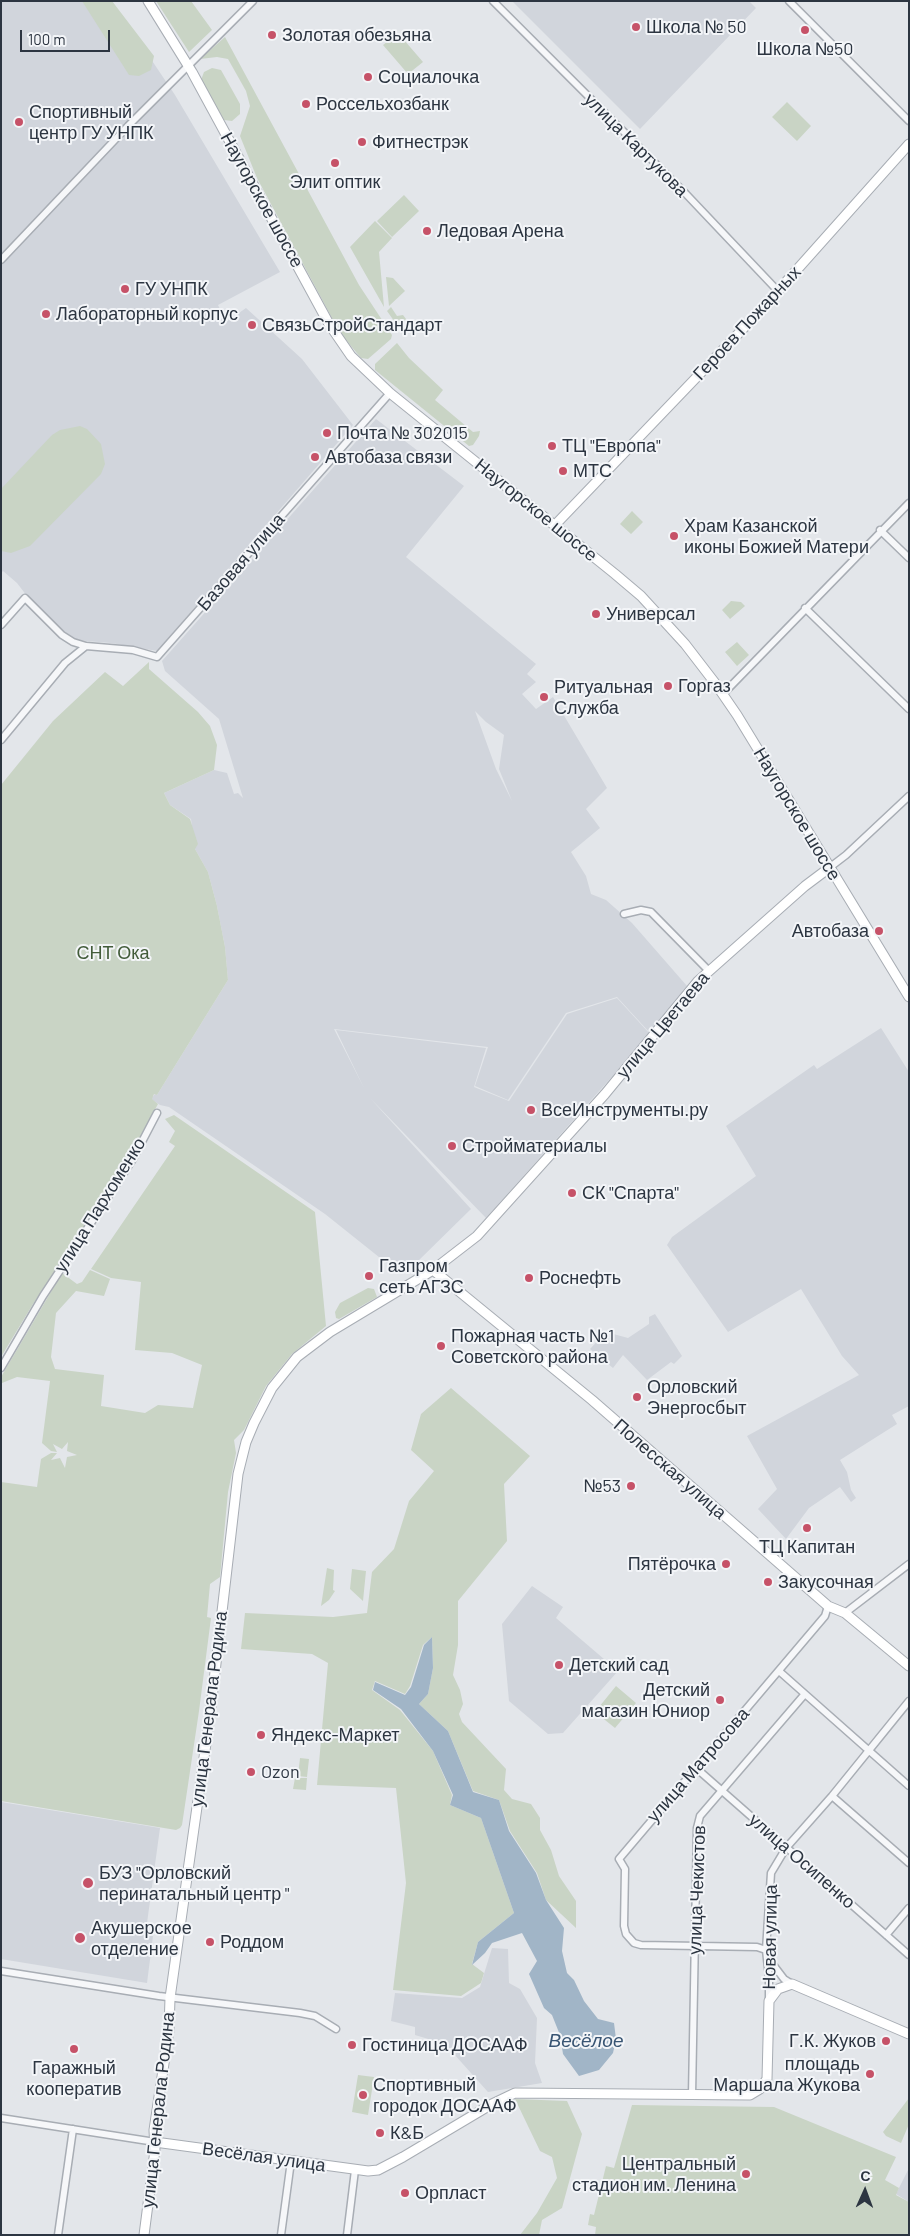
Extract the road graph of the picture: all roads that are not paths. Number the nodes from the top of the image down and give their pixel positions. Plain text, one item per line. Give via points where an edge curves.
1 (148, 1) edge
2 (253, 1) edge
3 (493, 1) edge
4 (789, 1) edge
5 (188, 64) junction
6 (909, 122) edge
7 (909, 144) edge
8 (1, 260) edge
9 (777, 290) junction
10 (390, 393) junction
11 (909, 503) edge
12 (555, 525) junction
13 (880, 530) junction
14 (909, 558) edge
15 (805, 608) junction
16 (1, 625) edge
17 (86, 646) junction
18 (722, 694) junction
19 (909, 710) edge
20 (1, 740) edge
21 (909, 796) edge
22 (829, 868) junction
23 (624, 914) dead end
24 (709, 971) junction
25 (909, 997) edge
26 (157, 1113) dead end
27 (433, 1270) junction
28 (1, 1368) edge
29 (909, 1564) edge
30 (828, 1606) junction
31 (845, 1613) junction
32 (909, 1666) edge
33 (779, 1671) junction
34 (804, 1695) junction
35 (909, 1701) edge
36 (868, 1751) junction
37 (696, 1768) junction
38 (909, 1786) edge
39 (722, 1792) junction
40 (832, 1796) junction
41 (786, 1848) junction
42 (909, 1863) edge
43 (909, 1908) edge
44 (886, 1935) junction
45 (695, 1945) junction
46 (766, 1950) junction
47 (909, 1955) edge
48 (768, 1958) junction
49 (1, 1971) edge
50 (792, 1984) junction
51 (170, 1998) junction
52 (769, 2000) junction
53 (333, 2028) dead end
54 (909, 2034) edge
55 (692, 2095) junction
56 (1, 2118) edge
57 (73, 2129) junction
58 (155, 2142) junction
59 (291, 2161) junction
60 (355, 2170) junction
61 (58, 2235) edge
62 (144, 2235) edge
63 (281, 2235) edge
64 (347, 2235) edge

1 - 5 main road, Наугорское шоссе
2 - 5 street
3 - 9 street, улица Картукова
4 - 6 street
5 - 8 street
5 - 10 main road, Наугорское шоссе via 339,339 363,369
7 - 9 main road, Героев Пожарных
9 - 12 main road, Героев Пожарных
10 - 12 main road, Наугорское шоссе
10 - 17 street, Базовая улица via 157,658 133,650
11 - 13 street
12 - 18 main road, Наугорское шоссе via 640,596 692,652
13 - 14 street
13 - 15 street
15 - 18 street
15 - 19 street
16 - 17 street via 24,598 62,635
17 - 20 street via 65,663
18 - 22 main road, Наугорское шоссе
21 - 22 street, улица Цветаева
22 - 24 main road, улица Цветаева
22 - 25 main road, Наугорское шоссе
23 - 24 street via 641,910 651,912
24 - 27 main road, улица Цветаева via 605,1094 482,1230
26 - 28 street, улица Пархоменко via 133,1159 43,1296
27 - 30 main road, Полесская улица via 598,1406
27 - 51 main road, улица Генерала Родина via 330,1332 297,1357 272,1388 246,1442 238,1474 210,1714
29 - 31 street
30 - 31 main road, Полесская улица
30 - 33 street, улица Матросова via 825,1616
31 - 32 main road, Полесская улица
33 - 34 street
33 - 37 street, улица Матросова
34 - 36 street
34 - 39 street, улица Чекистов
35 - 36 street, Новая улица
36 - 38 street
36 - 40 street, Новая улица
37 - 39 street, улица Осипенко
37 - 45 street, улица Матросова via 619,1859 625,1869 624,1926 630,1939 641,1945
39 - 41 street, улица Осипенко
39 - 45 street, улица Чекистов via 700,1816 697,1828
40 - 41 street, Новая улица
40 - 42 street
41 - 44 street, улица Осипенко
41 - 46 street, Новая улица via 771,1873
43 - 44 street
44 - 47 street, улица Осипенко
45 - 46 street
45 - 55 street, улица Чекистов
46 - 48 street, Новая улица
48 - 50 street
48 - 52 street, Новая улица
49 - 51 street
50 - 52 main road via 778,1989
50 - 54 main road
51 - 53 street via 300,2013 315,2016
51 - 58 main road, улица Генерала Родина
52 - 55 main road, Новая улица via 767,2079 760,2089 750,2095
55 - 60 main road, Весёлая улица via 515,2093 378,2170
56 - 57 street, Весёлая улица
57 - 58 street, Весёлая улица
57 - 61 street
58 - 59 main road, Весёлая улица
58 - 62 main road, улица Генерала Родина
59 - 60 main road, Весёлая улица
59 - 63 street
60 - 64 street

